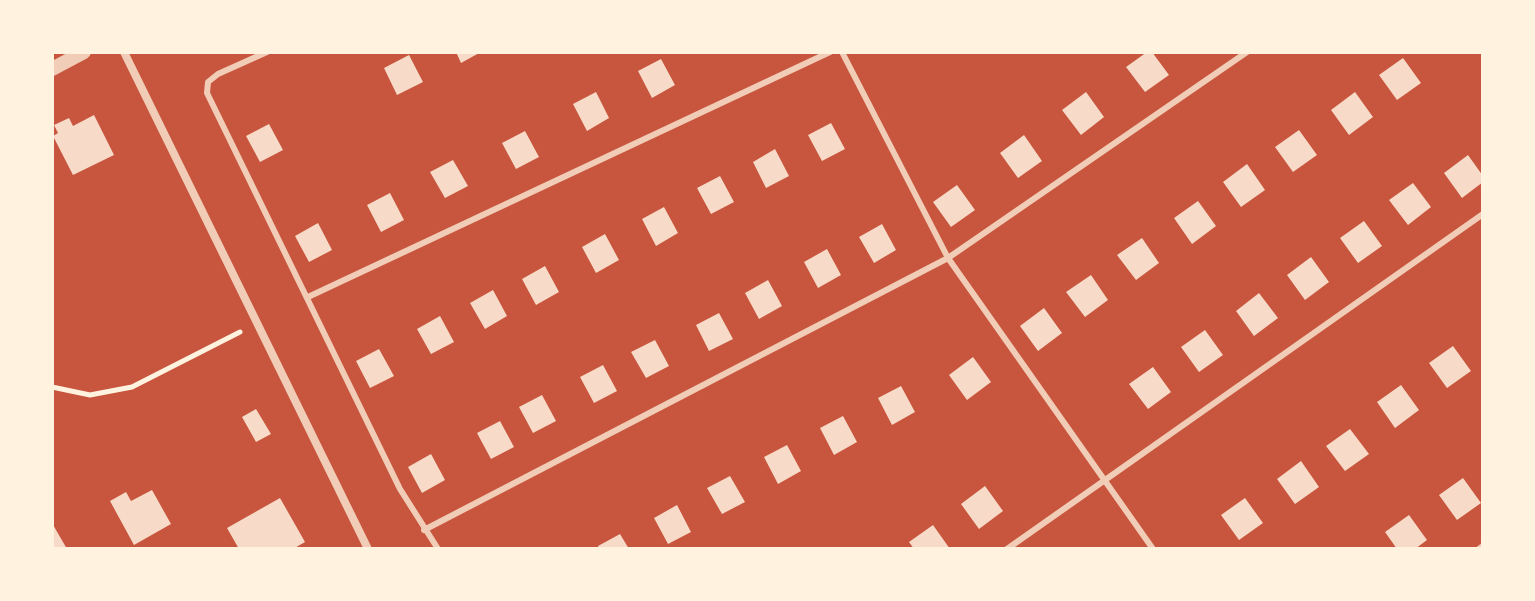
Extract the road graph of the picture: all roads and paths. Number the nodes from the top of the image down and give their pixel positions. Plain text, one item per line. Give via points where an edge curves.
1 (84, 52) edge
2 (124, 52) edge
3 (267, 52) edge
4 (830, 52) edge
5 (842, 52) edge
6 (1247, 52) edge
7 (52, 69) edge
8 (1483, 214) edge
9 (948, 258) junction
10 (308, 297) junction
11 (259, 322) junction
12 (52, 387) edge
13 (1106, 479) junction
14 (424, 530) junction
15 (368, 549) edge
16 (438, 549) edge
17 (1007, 549) edge
18 (1153, 549) edge

1 - 7 street
2 - 11 street
3 - 10 lane via 218,74 208,82 207,93
4 - 10 lane
5 - 9 lane
6 - 9 lane
8 - 13 lane
9 - 13 lane
9 - 14 lane
10 - 14 lane
11 - 12 path via 132,387 90,395
11 - 15 street
13 - 17 lane
13 - 18 lane
14 - 16 lane

